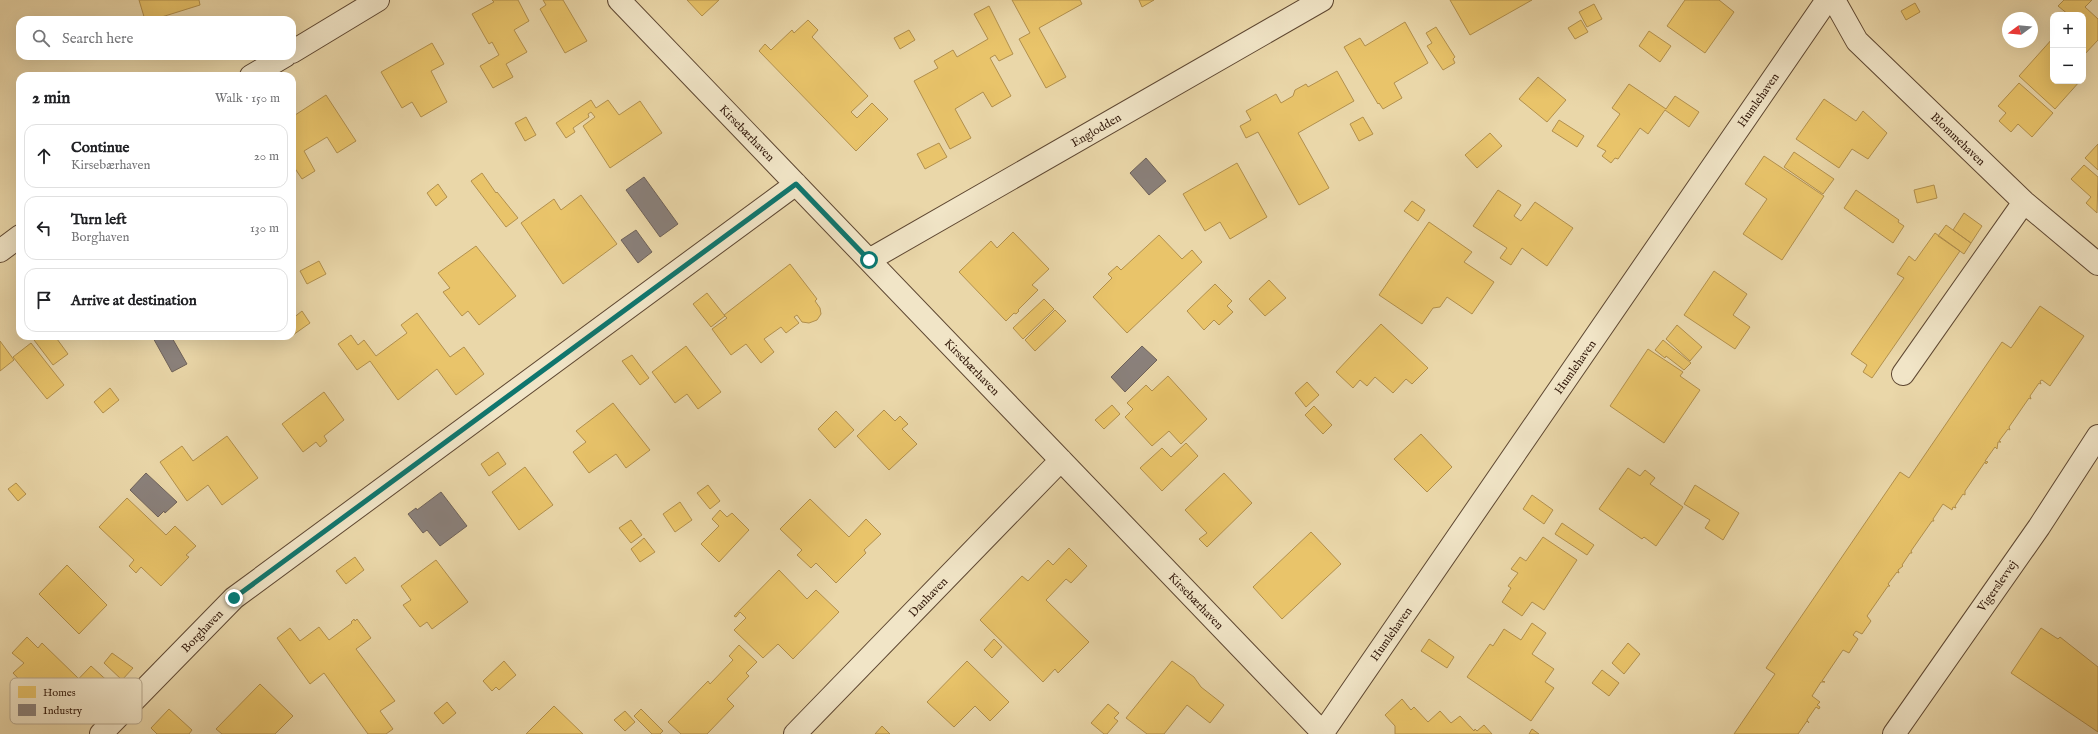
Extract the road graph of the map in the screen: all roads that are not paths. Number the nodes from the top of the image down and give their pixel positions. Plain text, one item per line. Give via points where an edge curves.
1 (378, 0) edge
2 (619, 0) edge
3 (1322, 0) edge
4 (1827, 0) edge
5 (1834, 0) edge
6 (296, 50) edge
7 (277, 60) edge
8 (258, 72) edge
9 (796, 184) junction
10 (2024, 202) junction
11 (16, 239) edge
12 (0, 251) edge
13 (869, 260) junction
14 (2098, 264) edge
15 (1902, 374) dead end
16 (2098, 436) edge
17 (1061, 460) junction
18 (142, 692) edge
19 (111, 724) edge
20 (101, 734) edge
21 (795, 734) edge
22 (1323, 734) edge
23 (1894, 734) edge

1 - 6 street
2 - 9 street, Kirsebærhaven
3 - 13 street, Englodden
4 - 22 street, Humlehaven
5 - 10 street, Blommehaven via 1857,41
7 - 8 street
9 - 13 street, Kirsebærhaven
9 - 18 street, Borghaven via 234,598
10 - 14 street, Blommehaven
10 - 15 street
11 - 12 street
13 - 17 street, Kirsebærhaven
16 - 23 street, Vigerslevvej via 2039,527
17 - 21 street, Danhaven
17 - 22 street, Kirsebærhaven
19 - 20 street, Borghaven

